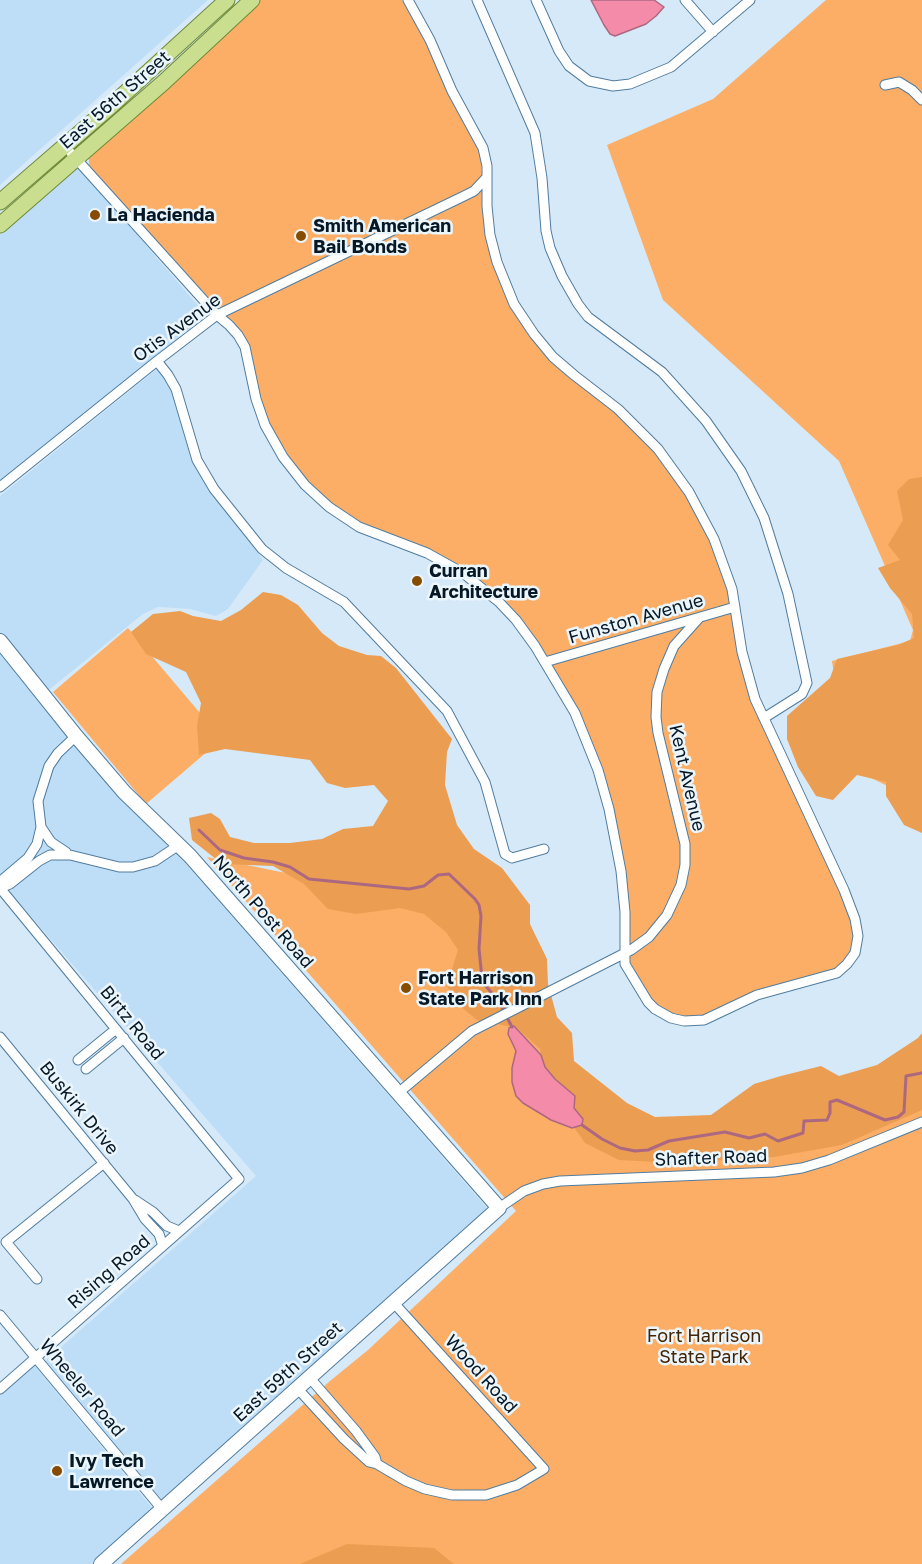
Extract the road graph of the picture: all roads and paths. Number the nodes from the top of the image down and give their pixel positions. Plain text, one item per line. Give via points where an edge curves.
1 (227, 0) edge
2 (252, 0) edge
3 (408, 0) edge
4 (477, 0) edge
5 (536, 0) edge
6 (685, 0) edge
7 (750, 0) edge
8 (713, 32) junction
9 (885, 85) dead end
10 (922, 100) edge
11 (74, 156) junction
12 (488, 177) junction
13 (0, 202) edge
14 (0, 225) edge
15 (217, 315) junction
16 (157, 361) junction
17 (0, 487) edge
18 (735, 607) junction
19 (699, 618) junction
20 (0, 641) edge
21 (545, 662) junction
22 (764, 718) junction
23 (76, 736) junction
24 (41, 827) junction
25 (179, 845) junction
26 (544, 849) dead end
27 (70, 855) junction
28 (0, 888) edge
29 (625, 953) junction
30 (116, 1029) junction
31 (0, 1038) edge
32 (124, 1038) junction
33 (78, 1060) dead end
34 (86, 1069) dead end
35 (397, 1094) junction
36 (922, 1122) edge
37 (104, 1163) junction
38 (239, 1179) joint
39 (133, 1199) junction
40 (499, 1208) junction
41 (179, 1232) junction
42 (163, 1246) junction
43 (37, 1280) dead end
44 (393, 1302) junction
45 (0, 1315) edge
46 (36, 1358) junction
47 (309, 1377) junction
48 (297, 1388) junction
49 (0, 1389) edge
50 (377, 1464) junction
51 (162, 1509) junction
52 (101, 1564) edge

1 - 13 main road, East 56th Street
2 - 11 main road, East 56th Street via 187,61
3 - 12 street via 480,140
4 - 22 street via 535,133 544,218 559,270 578,304 594,322 662,372 717,434 735,460 764,518 788,594 807,683 802,694
5 - 8 street via 564,59 579,75 599,84 630,84 670,67
6 - 8 street
7 - 8 street
9 - 10 street via 899,82
11 - 14 main road, East 56th Street
11 - 15 street
12 - 15 street, Otis Avenue via 474,191
12 - 18 street via 492,246 520,314 553,357 630,420 674,469 712,535
15 - 16 street, Otis Avenue
15 - 21 street via 242,341 266,425 283,457 305,485 359,527 427,553 477,583 510,614
16 - 17 street, Otis Avenue
16 - 26 street via 176,389 197,460 254,540 286,568 344,602 447,711 485,782 505,854 512,858
18 - 19 street, Funston Avenue
18 - 22 street via 748,675
19 - 21 street, Funston Avenue
19 - 29 street, Kent Avenue via 669,657 658,688 656,709 685,844 681,885 657,928
20 - 23 street, North Post Road
21 - 29 street via 575,712 600,777 621,871
22 - 29 street via 852,909 858,936 852,958 837,973 772,990 713,1016 690,1021 667,1016 648,1002 628,970
23 - 24 street via 49,766 38,801
23 - 25 street, North Post Road via 130,799
24 - 27 street via 51,842
24 - 28 street via 32,852 2,880
25 - 27 street via 146,865 132,867
25 - 35 street, North Post Road
27 - 28 street via 50,855
28 - 30 street, Birtz Road
29 - 35 street, Kent Avenue via 464,1036
30 - 32 street, Birtz Road
30 - 33 street
31 - 37 street, Buskirk Drive
32 - 34 street
32 - 38 street, Birtz Road
35 - 40 street, North Post Road
36 - 40 street, Shafter Road via 802,1168 560,1181 524,1191
37 - 39 street, Buskirk Drive
37 - 43 street via 6,1242
38 - 41 street, Rising Road
39 - 41 street, Buskirk Drive
39 - 42 street, Buskirk Drive via 159,1234
40 - 44 street, East 59th Street
41 - 42 street, Rising Road
42 - 46 street, Rising Road
44 - 47 street, East 59th Street
44 - 50 street, Wood Road via 544,1469 500,1491 462,1496 425,1489
45 - 46 street, Wheeler Road
46 - 49 street, Rising Road
46 - 51 street, Wheeler Road
47 - 48 street, East 59th Street
47 - 50 street via 356,1431
48 - 50 street via 344,1439 369,1462
48 - 51 street, East 59th Street
51 - 52 street, East 59th Street

